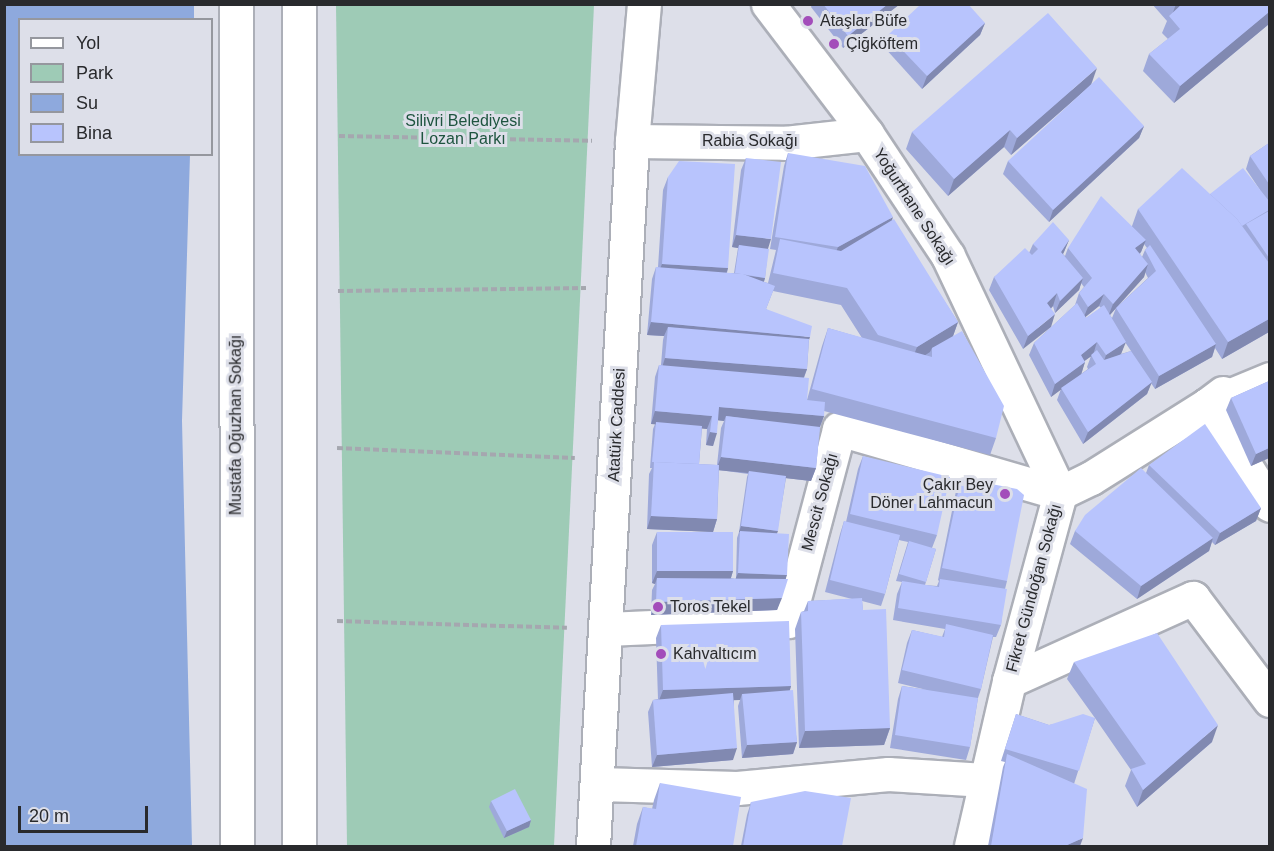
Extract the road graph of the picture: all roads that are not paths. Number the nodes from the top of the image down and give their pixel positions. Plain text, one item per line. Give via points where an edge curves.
1 (236, 4) edge
2 (299, 4) edge
3 (644, 4) edge
4 (768, 4) edge
5 (867, 134) junction
6 (632, 141) junction
7 (1269, 359) edge
8 (1269, 380) edge
9 (1207, 405) junction
10 (1060, 493) junction
11 (1269, 505) edge
12 (606, 629) junction
13 (1008, 681) junction
14 (1269, 700) edge
15 (985, 780) junction
16 (599, 784) junction
17 (237, 846) edge
18 (299, 846) edge
19 (593, 846) edge
20 (971, 846) edge

1 - 17 street, Mustafa Oğuzhan Sokağı
2 - 18 street
3 - 6 street, Atatürk Caddesi
4 - 5 street, Yoğurthane Sokağı
5 - 6 street, Rabia Sokağı via 785,143
5 - 10 street, Yoğurthane Sokağı via 948,256
6 - 12 street, Atatürk Caddesi
7 - 9 street
8 - 9 street, Fikret Gündoğan Sokağı
9 - 10 street, Fikret Gündoğan Sokağı via 1091,478
9 - 11 street
10 - 12 street, Mescit Sokağı via 839,429 788,621
10 - 13 street, Fikret Gündoğan Sokağı
12 - 16 street, Atatürk Caddesi
13 - 14 street via 1193,598
13 - 15 street, Fikret Gündoğan Sokağı
15 - 16 street via 888,774 737,788
15 - 20 street, Fikret Gündoğan Sokağı
16 - 19 street, Atatürk Caddesi

